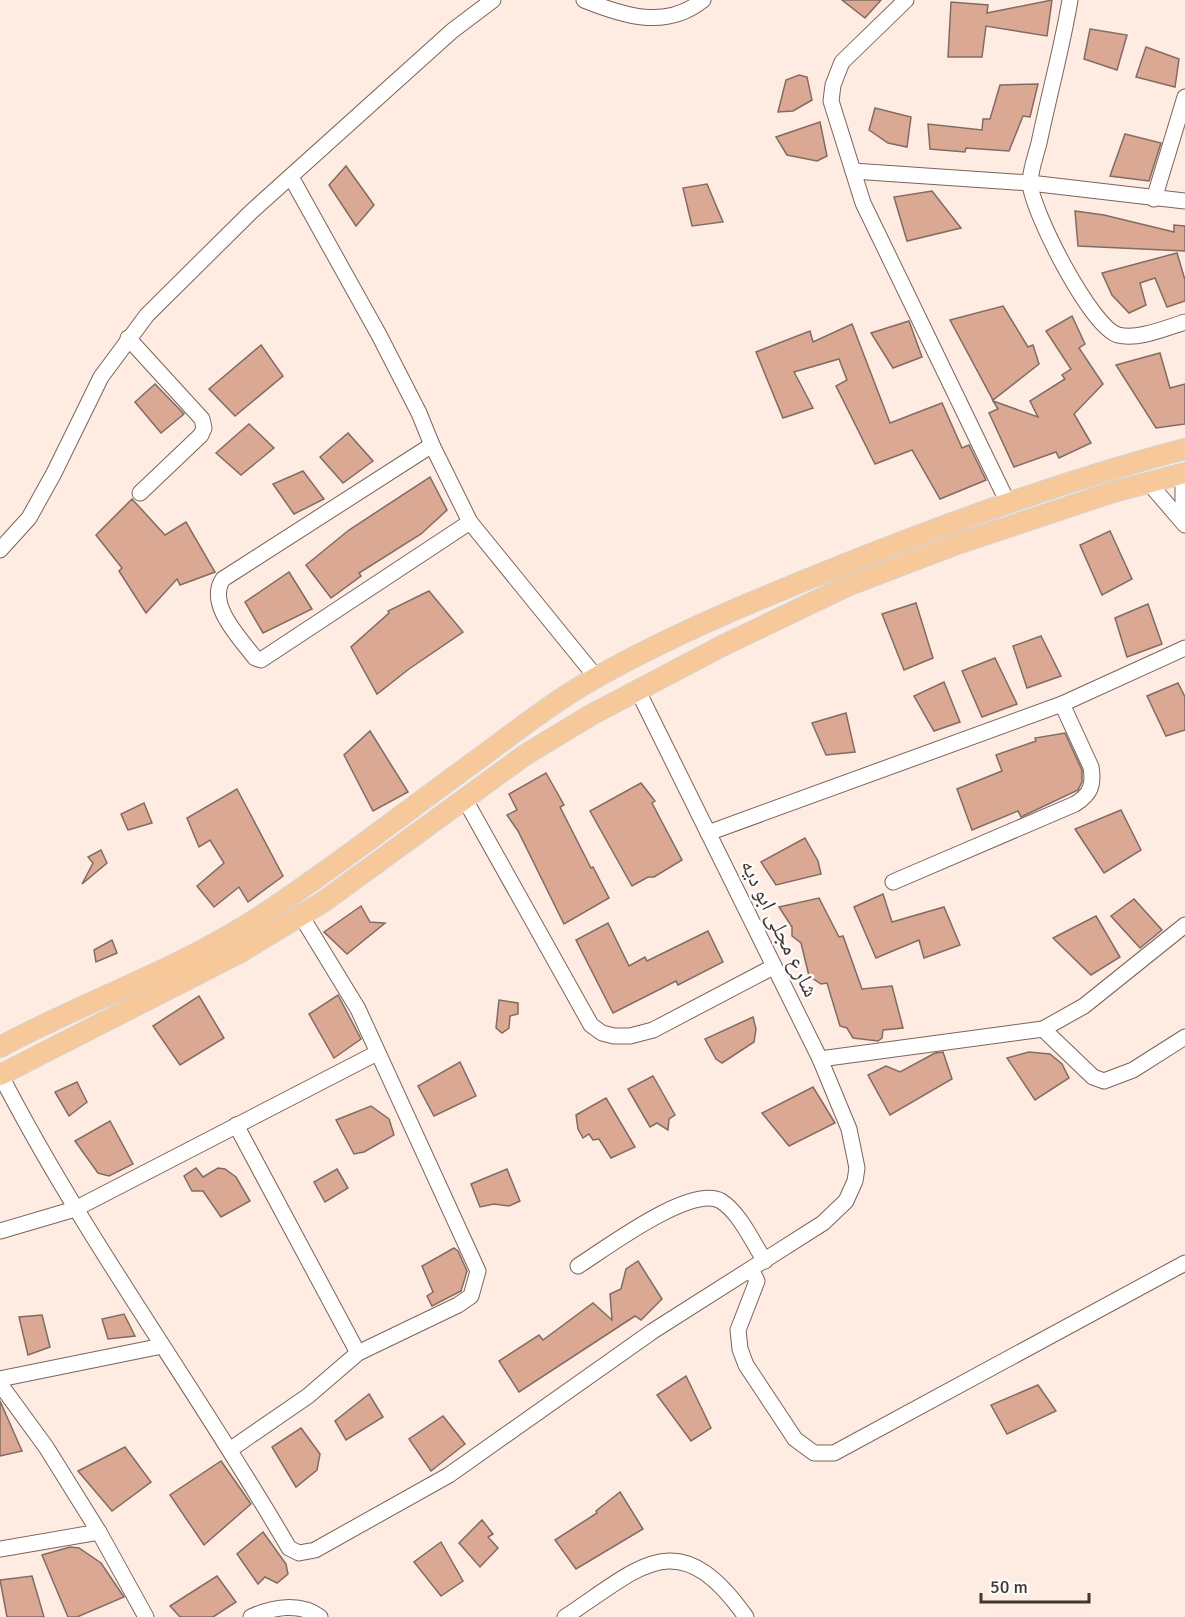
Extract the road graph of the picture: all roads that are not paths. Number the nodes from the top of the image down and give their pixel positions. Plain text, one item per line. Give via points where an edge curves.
1 (493, 0) edge
2 (584, 0) edge
3 (703, 0) edge
4 (906, 0) edge
5 (1070, 0) edge
6 (1185, 97) edge
7 (853, 171) junction
8 (291, 177) junction
9 (1030, 183) junction
10 (1154, 199) junction
11 (1185, 201) edge
12 (1185, 322) edge
13 (128, 338) junction
14 (432, 445) junction
15 (1185, 449) edge
16 (1184, 474) edge
17 (1148, 482) junction
18 (140, 493) dead end
19 (1008, 503) junction
20 (470, 522) junction
21 (1184, 523) edge
22 (888, 547) junction
23 (0, 550) edge
24 (897, 567) junction
25 (1185, 648) edge
26 (596, 678) junction
27 (638, 691) junction
28 (1062, 704) junction
29 (464, 798) junction
30 (708, 833) junction
31 (893, 882) dead end
32 (300, 914) junction
33 (1185, 925) edge
34 (773, 967) junction
35 (1043, 1029) junction
36 (1185, 1037) edge
37 (0, 1047) edge
38 (377, 1053) junction
39 (820, 1059) junction
40 (0, 1074) edge
41 (236, 1125) junction
42 (75, 1209) junction
43 (0, 1231) edge
44 (1185, 1263) edge
45 (758, 1265) junction
46 (578, 1266) dead end
47 (162, 1346) junction
48 (358, 1353) junction
49 (0, 1379) edge
50 (0, 1384) edge
51 (231, 1449) junction
52 (99, 1532) junction
53 (0, 1549) edge
54 (146, 1617) edge
55 (252, 1617) edge
56 (320, 1617) edge
57 (565, 1617) edge
58 (746, 1617) edge

1 - 8 street via 452,31
2 - 3 street via 612,11 654,19 682,14
4 - 7 street via 853,49 836,74 831,101
5 - 9 street
6 - 10 street
7 - 9 street
7 - 19 street via 881,242
8 - 13 street via 175,285
8 - 14 street via 379,335
9 - 10 street
9 - 12 street via 1055,247 1098,322 1118,334 1134,335
10 - 11 street
13 - 18 street via 202,419 204,428
13 - 23 street via 101,377 29,518
14 - 20 street
14 - 20 street via 224,579 217,599 255,658 261,660
15 - 19 main road
16 - 17 main road
16 - 21 street
17 - 21 street
17 - 24 main road
19 - 22 main road
20 - 26 street
22 - 24 main road
22 - 26 main road via 756,601
24 - 27 main road via 795,610
25 - 28 street
26 - 37 main road via 535,717 321,874 233,933
27 - 29 main road via 525,755
27 - 30 street, شارع مجلى ابو ديه
28 - 30 street
28 - 31 street via 1091,767 1093,778 1088,795
29 - 32 main road via 323,902
29 - 34 street via 591,1024 602,1033 630,1036 653,1030
30 - 34 street, شارع مجلى ابو ديه
32 - 38 street via 345,985
32 - 40 main road via 239,953
33 - 35 street via 1084,1006
34 - 39 street, شارع مجلى ابو ديه
35 - 36 street via 1093,1077 1104,1081 1133,1070
35 - 39 street
38 - 41 street
38 - 48 street via 478,1271 471,1296 458,1305
39 - 45 street, شارع مجلى ابو ديه via 849,1129 857,1168 851,1192 823,1223
40 - 42 street
41 - 42 street
41 - 48 street
42 - 43 street
42 - 47 street
44 - 45 street via 834,1453 823,1454 807,1450 795,1439 746,1365 740,1349 738,1330 757,1281
45 - 46 street via 726,1204 708,1197 683,1204 646,1223
45 - 51 street via 590,1374 449,1475 315,1550 299,1553 289,1548
47 - 49 street
47 - 51 street
48 - 51 street via 325,1383
50 - 52 street via 46,1447
52 - 53 street
52 - 54 street
55 - 56 street via 266,1610 294,1608
57 - 58 street via 635,1572 659,1561 674,1560 687,1562 705,1574

